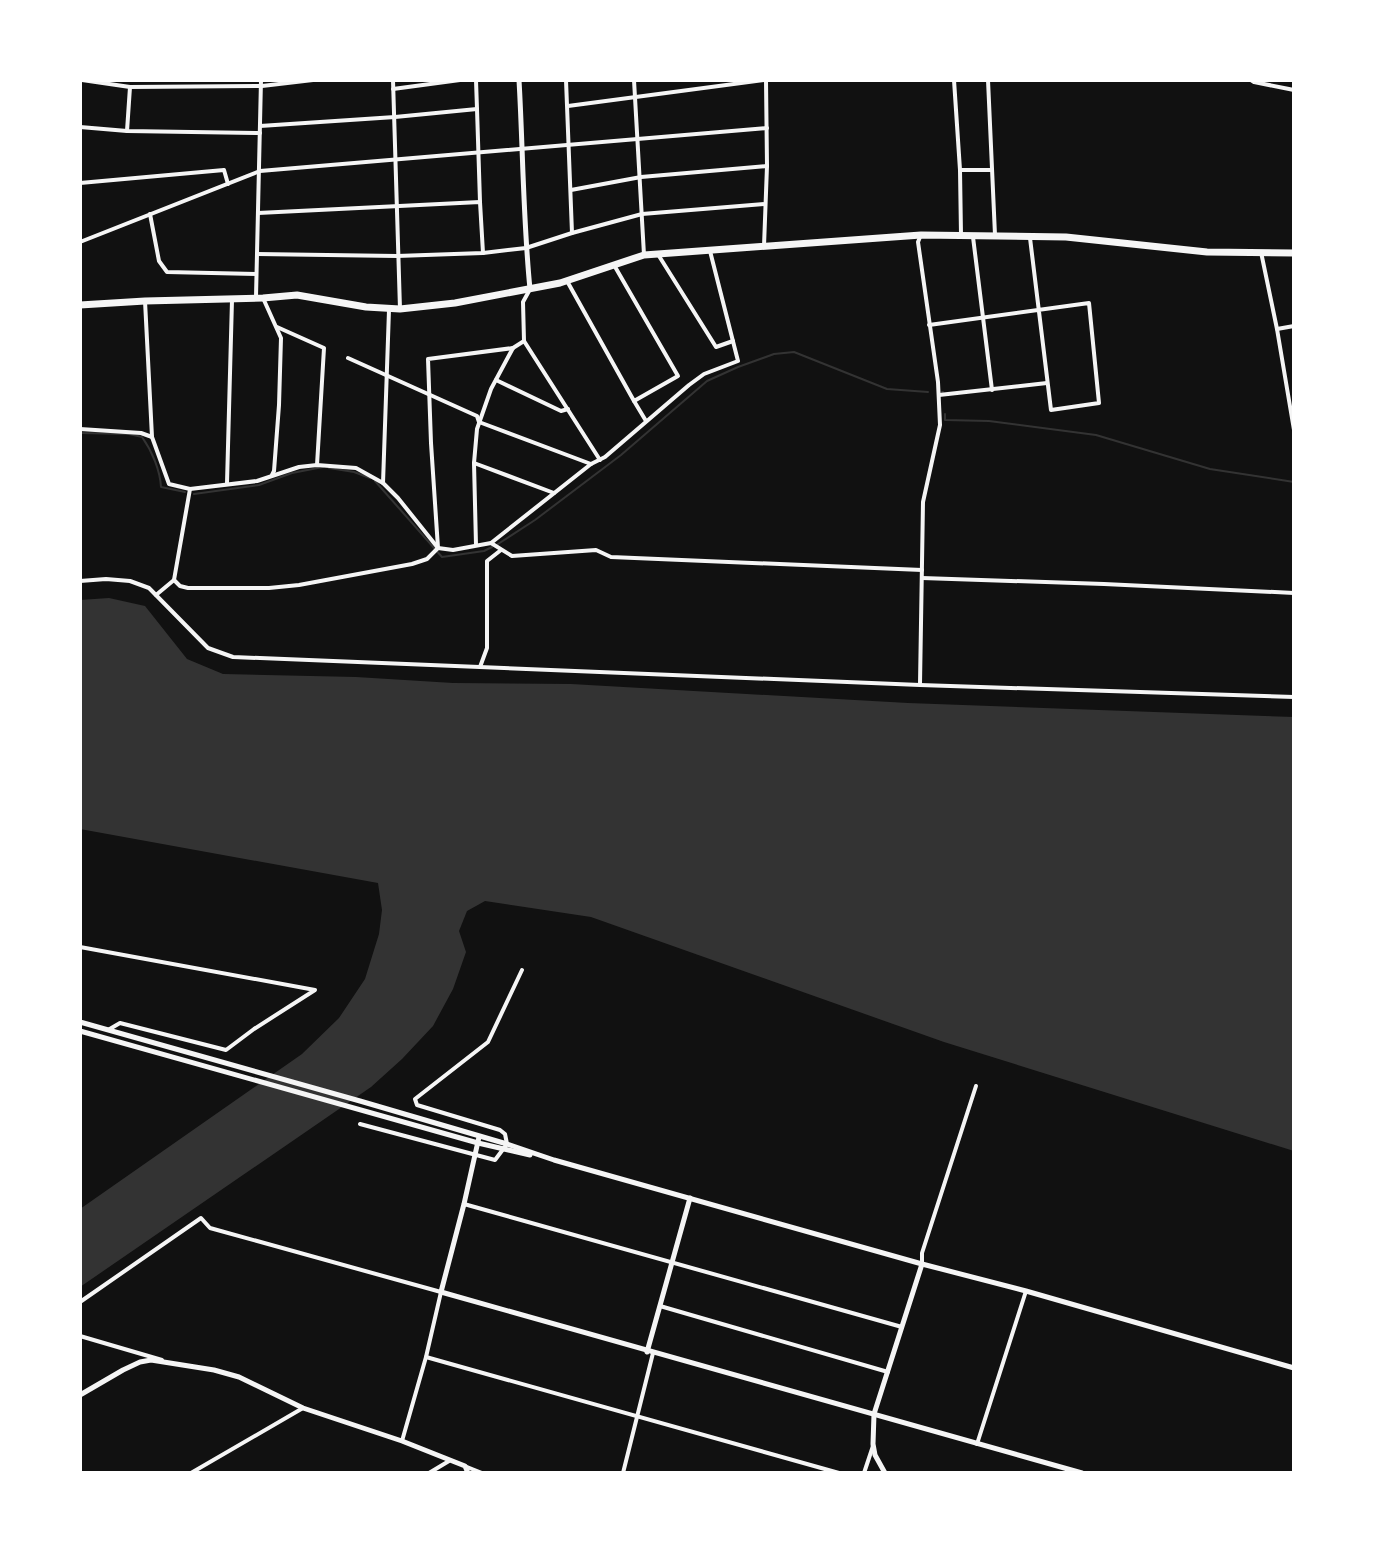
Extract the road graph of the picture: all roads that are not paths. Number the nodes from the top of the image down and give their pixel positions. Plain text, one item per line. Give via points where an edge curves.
1 (82, 80) edge
2 (313, 80) edge
3 (393, 80) edge
4 (460, 80) edge
5 (476, 80) edge
6 (519, 80) edge
7 (566, 80) edge
8 (634, 80) edge
9 (765, 80) edge
10 (954, 80) edge
11 (988, 80) edge
12 (1253, 81) edge
13 (262, 83) edge
14 (130, 87) junction
15 (393, 89) junction
16 (1294, 90) edge
17 (635, 98) junction
18 (568, 106) junction
19 (477, 109) junction
20 (395, 117) junction
21 (260, 126) junction
22 (80, 127) edge
23 (767, 128) junction
24 (127, 131) junction
25 (260, 133) junction
26 (638, 139) junction
27 (569, 144) junction
28 (523, 148) junction
29 (479, 151) junction
30 (395, 159) junction
31 (767, 166) junction
32 (960, 170) junction
33 (992, 170) junction
34 (260, 171) junction
35 (641, 177) junction
36 (80, 183) edge
37 (228, 184) junction
38 (571, 190) junction
39 (480, 202) junction
40 (765, 204) junction
41 (397, 208) junction
42 (258, 213) junction
43 (150, 214) junction
44 (642, 214) junction
45 (572, 233) junction
46 (972, 234) junction
47 (921, 235) junction
48 (961, 235) junction
49 (995, 235) junction
50 (1030, 236) junction
51 (80, 242) edge
52 (764, 246) junction
53 (526, 248) junction
54 (710, 250) junction
55 (1261, 252) junction
56 (483, 253) junction
57 (1294, 253) edge
58 (257, 254) junction
59 (658, 254) junction
60 (644, 255) junction
61 (397, 256) junction
62 (614, 265) junction
63 (256, 274) junction
64 (567, 281) junction
65 (530, 289) junction
66 (232, 298) junction
67 (260, 298) junction
68 (145, 301) junction
69 (80, 305) edge
70 (389, 308) junction
71 (400, 309) junction
72 (1039, 309) junction
73 (982, 317) junction
74 (929, 325) junction
75 (1294, 326) edge
76 (277, 327) junction
77 (1277, 329) junction
78 (524, 341) junction
79 (733, 341) junction
80 (513, 348) junction
81 (348, 358) dead end
82 (388, 376) junction
83 (496, 380) junction
84 (1047, 383) junction
85 (992, 390) junction
86 (429, 395) junction
87 (939, 395) junction
88 (634, 401) junction
89 (568, 409) junction
90 (646, 421) junction
91 (479, 422) junction
92 (80, 429) edge
93 (1294, 430) edge
94 (152, 437) junction
95 (600, 460) junction
96 (474, 463) junction
97 (591, 464) junction
98 (317, 465) junction
99 (272, 476) junction
100 (383, 483) junction
101 (227, 484) junction
102 (190, 489) junction
103 (554, 493) junction
104 (476, 545) junction
105 (496, 546) junction
106 (438, 548) junction
107 (922, 570) junction
108 (922, 578) junction
109 (174, 580) junction
110 (80, 581) edge
111 (1294, 593) edge
112 (156, 595) junction
113 (480, 667) junction
114 (920, 685) junction
115 (1294, 697) edge
116 (80, 947) edge
117 (522, 970) dead end
118 (80, 1022) edge
119 (108, 1030) junction
120 (80, 1031) edge
121 (976, 1086) dead end
122 (360, 1124) dead end
123 (478, 1140) junction
124 (505, 1147) junction
125 (475, 1155) junction
126 (690, 1198) junction
127 (464, 1204) junction
128 (672, 1262) junction
129 (922, 1264) junction
130 (1026, 1291) junction
131 (441, 1292) junction
132 (80, 1302) edge
133 (660, 1306) junction
134 (902, 1327) junction
135 (80, 1336) edge
136 (650, 1353) junction
137 (426, 1357) junction
138 (168, 1362) junction
139 (1294, 1368) edge
140 (888, 1372) junction
141 (80, 1395) edge
142 (303, 1408) junction
143 (874, 1414) junction
144 (638, 1416) junction
145 (402, 1441) junction
146 (873, 1444) junction
147 (977, 1444) junction
148 (449, 1461) junction
149 (465, 1466) junction
150 (191, 1473) edge
151 (429, 1473) edge
152 (468, 1473) edge
153 (482, 1473) edge
154 (623, 1473) edge
155 (839, 1473) edge
156 (864, 1473) edge
157 (885, 1473) edge
158 (1082, 1473) edge

1 - 14 street
2 - 13 street
3 - 15 street
4 - 15 street
5 - 19 street
6 - 28 street
7 - 18 street
8 - 17 street
9 - 17 street
9 - 23 street
10 - 32 street
11 - 33 street
12 - 16 street
13 - 14 street
13 - 21 street
14 - 24 street
15 - 20 street
17 - 18 street
17 - 26 street
18 - 27 street
19 - 20 street
19 - 29 street
20 - 21 street
20 - 30 street
21 - 25 street
22 - 24 street
23 - 26 street
23 - 31 street
24 - 25 street
25 - 34 street
26 - 27 street
26 - 35 street
27 - 28 street
27 - 38 street
28 - 29 street
28 - 53 street
29 - 30 street
29 - 39 street
30 - 34 street
30 - 41 street
31 - 35 street
31 - 40 street
32 - 33 street
32 - 48 street
33 - 49 street
34 - 37 street
34 - 42 street
35 - 38 street
35 - 44 street
36 - 37 street via 224,170
37 - 43 street
38 - 45 street
39 - 41 street
39 - 56 street
40 - 44 street
40 - 52 street
41 - 42 street
41 - 61 street
42 - 58 street
43 - 51 street
43 - 63 street via 159,261 167,272
44 - 45 street
44 - 60 street
45 - 53 street
46 - 48 main road
46 - 49 main road
46 - 73 street
47 - 48 main road
47 - 52 main road
47 - 74 street
49 - 50 main road
50 - 55 main road
50 - 72 street
52 - 54 main road
53 - 56 street
53 - 65 street
54 - 59 main road
54 - 79 street
55 - 57 main road
55 - 77 street
56 - 61 street
58 - 61 street
58 - 63 street
59 - 60 main road
59 - 79 street via 716,347
60 - 62 main road
61 - 71 street
62 - 64 main road
62 - 88 street via 678,376
63 - 67 street
64 - 65 main road
64 - 88 street
65 - 71 main road
65 - 78 street via 523,302
66 - 67 main road
66 - 68 main road
66 - 101 street
67 - 70 main road via 297,295
67 - 76 street
68 - 69 main road
68 - 94 street
70 - 71 main road
70 - 82 street
72 - 73 street
72 - 84 street
72 - 84 street via 1089,303 1099,403 1051,410
73 - 74 street
73 - 85 street
74 - 87 street
75 - 77 street
76 - 98 street via 324,348
76 - 99 street via 279,405
77 - 93 street
78 - 80 street
78 - 89 street
79 - 90 street via 738,361 704,374
80 - 83 street
80 - 86 street via 428,359
81 - 82 street
82 - 86 street
82 - 100 street
83 - 89 street via 561,411
83 - 91 street
84 - 85 street
85 - 87 street
86 - 91 street via 477,416
86 - 106 street
87 - 107 street via 940,429 923,502
88 - 90 street
89 - 95 street
90 - 95 street
91 - 96 street
91 - 97 street
92 - 94 street
94 - 102 street via 169,484
95 - 97 street
96 - 103 street
96 - 104 street
97 - 103 street
98 - 99 street
98 - 100 street via 356,468
99 - 101 street
100 - 106 street
101 - 102 street
102 - 109 street
103 - 105 street
104 - 105 street
104 - 106 street
105 - 107 street via 512,556 596,550 611,557
105 - 113 street via 487,561 487,648
106 - 109 street via 412,564 299,585 188,588
107 - 108 street
108 - 111 street
108 - 114 street
109 - 112 street
110 - 112 street via 130,581
112 - 113 street via 208,648 233,657
113 - 114 street
114 - 115 street
116 - 119 street via 315,990 226,1050 120,1023
117 - 124 street via 488,1042 415,1099 417,1105 500,1130
118 - 119 street
119 - 123 street
120 - 123 street
121 - 129 street
122 - 125 street
123 - 124 street
123 - 125 street
124 - 125 street via 495,1160
124 - 126 street
125 - 127 street
126 - 128 street
126 - 129 street
127 - 128 street
127 - 131 street
128 - 133 street
128 - 134 street
129 - 130 street
129 - 134 street
130 - 139 street
130 - 147 street
131 - 132 street via 210,1228 201,1218
131 - 136 street
131 - 137 street
133 - 136 street
133 - 140 street
134 - 140 street
135 - 138 street
136 - 143 street
136 - 144 street
137 - 144 street
137 - 145 street
138 - 141 street via 140,1362
138 - 142 street via 239,1377
140 - 143 street
142 - 145 street
142 - 150 street
143 - 146 street
143 - 147 street
144 - 154 street
144 - 155 street
145 - 148 street
146 - 156 street
146 - 157 street
147 - 158 street
148 - 149 street
148 - 151 street
149 - 152 street
149 - 153 street

